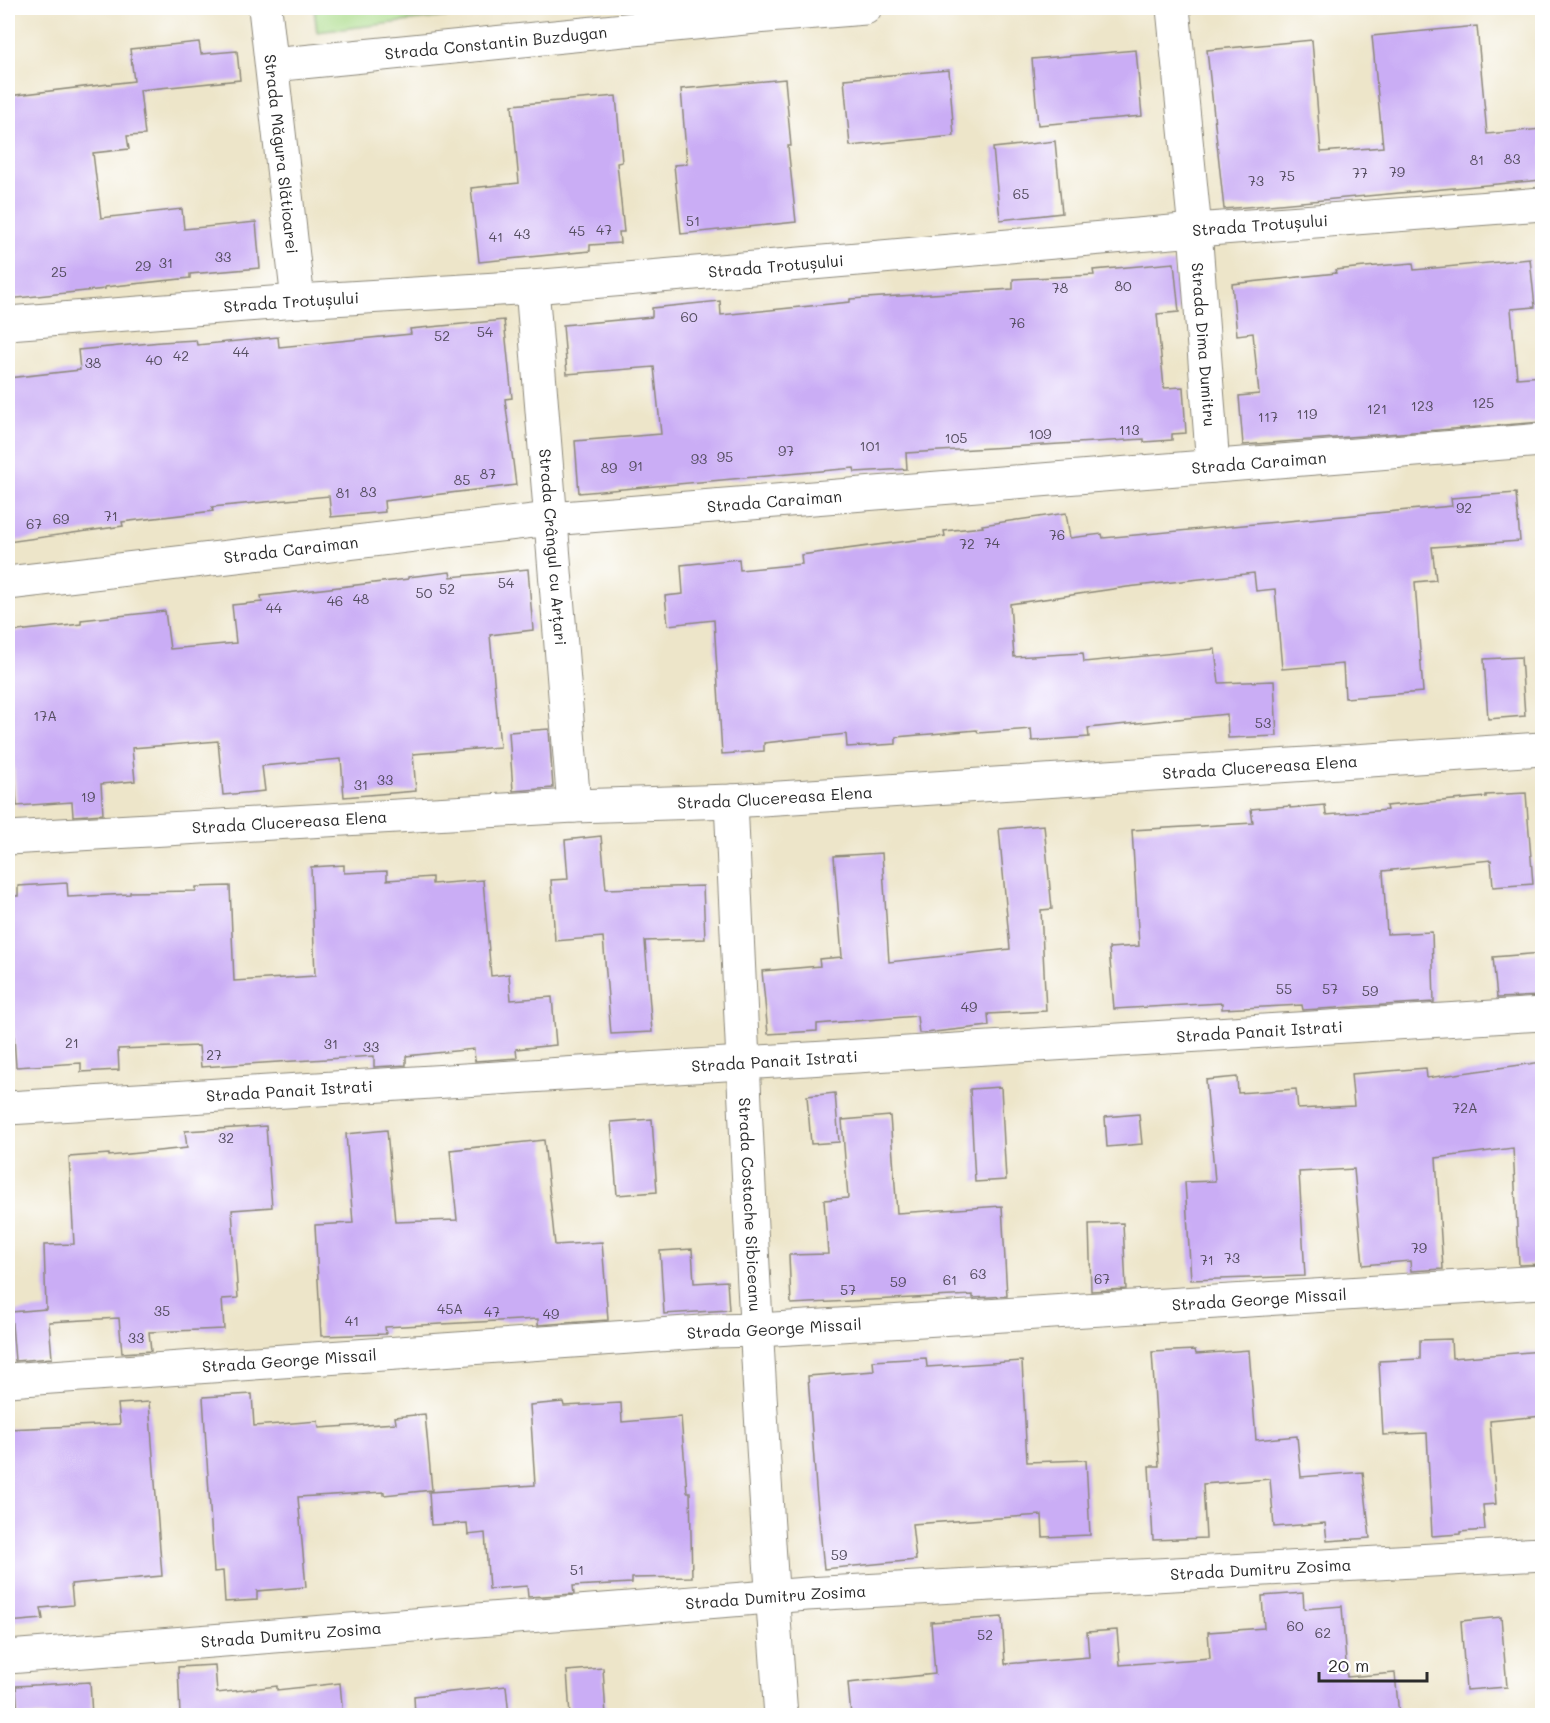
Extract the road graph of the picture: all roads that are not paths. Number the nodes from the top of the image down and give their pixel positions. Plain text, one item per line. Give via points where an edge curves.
1 (266, 8) edge
2 (865, 8) edge
3 (1173, 8) edge
4 (754, 12) edge
5 (272, 65) junction
6 (1542, 204) edge
7 (1195, 230) junction
8 (532, 287) junction
9 (298, 301) junction
10 (8, 323) edge
11 (1542, 440) edge
12 (1213, 466) junction
13 (550, 519) junction
14 (8, 583) edge
15 (1542, 749) edge
16 (731, 801) junction
17 (574, 807) junction
18 (8, 838) edge
19 (1542, 1014) edge
20 (743, 1062) junction
21 (8, 1108) edge
22 (1542, 1282) edge
23 (758, 1330) junction
24 (8, 1380) edge
25 (1542, 1554) edge
26 (772, 1597) junction
27 (8, 1657) edge
28 (781, 1716) edge

1 - 5 street, Strada Măgura Slătioarei
2 - 4 street, Strada Constantin Buzdugan
3 - 7 street, Strada Dima Dumitru
4 - 5 street, Strada Constantin Buzdugan
5 - 9 street, Strada Măgura Slătioarei
6 - 7 street, Strada Trotușului
7 - 8 street, Strada Trotușului
7 - 12 street, Strada Dima Dumitru
8 - 9 street, Strada Trotușului
8 - 13 street, Strada Crângul cu Arțari
9 - 10 street, Strada Trotușului
11 - 12 street, Strada Caraiman
12 - 13 street, Strada Caraiman
13 - 14 street, Strada Caraiman
13 - 17 street, Strada Crângul cu Arțari
15 - 16 street, Strada Clucereasa Elena
16 - 17 street, Strada Clucereasa Elena
16 - 20 street, Strada Costache Sibiceanu
17 - 18 street, Strada Clucereasa Elena
19 - 20 street, Strada Panait Istrati
20 - 21 street, Strada Panait Istrati
20 - 23 street, Strada Costache Sibiceanu
22 - 23 street, Strada George Missail
23 - 24 street, Strada George Missail
23 - 26 street, Strada Costache Sibiceanu
25 - 26 street, Strada Dumitru Zosima
26 - 27 street, Strada Dumitru Zosima
26 - 28 street, Strada Costache Sibiceanu

